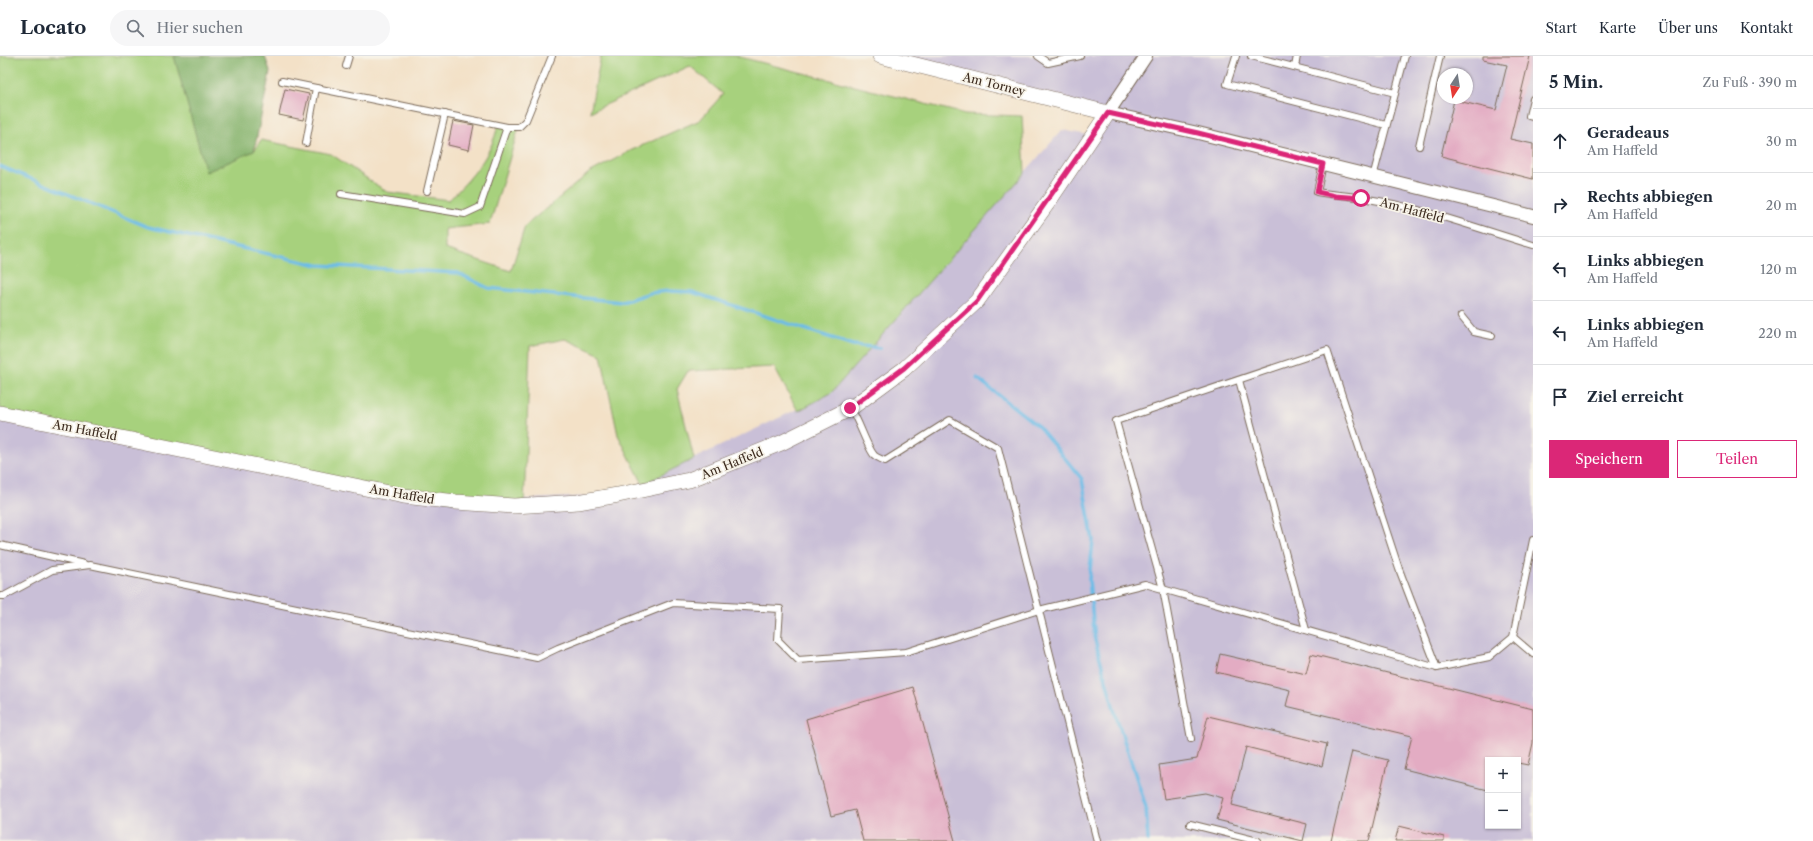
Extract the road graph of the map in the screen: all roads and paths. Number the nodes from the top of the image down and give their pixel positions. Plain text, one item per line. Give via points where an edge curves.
1 (349, 56) edge
2 (552, 56) edge
3 (880, 56) edge
4 (1038, 56) edge
5 (1080, 56) edge
6 (1146, 56) edge
7 (1236, 56) edge
8 (1251, 56) edge
9 (1297, 56) edge
10 (1405, 56) edge
11 (1440, 56) edge
12 (346, 66) dead end
13 (1295, 67) junction
14 (282, 81) dead end
15 (316, 88) junction
16 (1395, 93) junction
17 (1533, 99) edge
18 (1108, 113) junction
19 (445, 114) junction
20 (1533, 117) edge
21 (1386, 126) junction
22 (507, 127) junction
23 (306, 143) dead end
24 (1419, 146) dead end
25 (1323, 164) junction
26 (1373, 176) junction
27 (427, 191) dead end
28 (341, 194) dead end
29 (1533, 216) edge
30 (1533, 245) edge
31 (1461, 316) dead end
32 (1492, 336) dead end
33 (1239, 380) junction
34 (850, 408) junction
35 (0, 413) edge
36 (1533, 540) edge
37 (0, 545) edge
38 (90, 565) junction
39 (1163, 589) junction
40 (0, 596) edge
41 (1039, 610) junction
42 (1306, 630) junction
43 (1512, 637) junction
44 (1533, 654) edge
45 (1437, 668) junction
46 (1190, 739) dead end
47 (1190, 824) dead end
48 (1097, 841) edge
49 (1258, 841) edge

1 - 12 lane
2 - 22 lane via 526,120 519,127
3 - 18 street, Am Torney
4 - 5 lane via 1048,63
6 - 18 street
7 - 21 lane via 1227,84
8 - 13 lane
9 - 13 lane
10 - 16 lane
11 - 24 lane
13 - 16 lane
14 - 15 lane
15 - 19 lane
15 - 23 lane
16 - 21 lane
17 - 20 lane via 1529,116
18 - 25 street, Am Haffeld
18 - 34 street, Am Haffeld via 977,301 904,368
19 - 22 lane
19 - 27 lane
21 - 26 lane
22 - 28 lane via 480,207 465,214
25 - 26 street, Am Haffeld
25 - 30 lane, Am Haffeld via 1317,192 1361,198 1418,211
26 - 29 street, Am Haffeld
31 - 32 lane via 1474,332
33 - 39 lane via 1116,421
33 - 42 lane
33 - 45 lane via 1327,350 1399,569
34 - 35 street, Am Haffeld via 781,443 689,480 578,502 514,506 404,496
34 - 41 lane via 872,451 885,461 950,420 998,448
36 - 43 lane
37 - 38 lane
38 - 40 lane via 52,570
38 - 41 lane via 537,658 673,603 780,609 778,640 798,660 906,652
39 - 41 lane via 1145,584
39 - 42 lane
39 - 46 lane
41 - 48 lane
42 - 45 lane
43 - 44 lane
43 - 45 lane via 1488,656
47 - 49 lane

